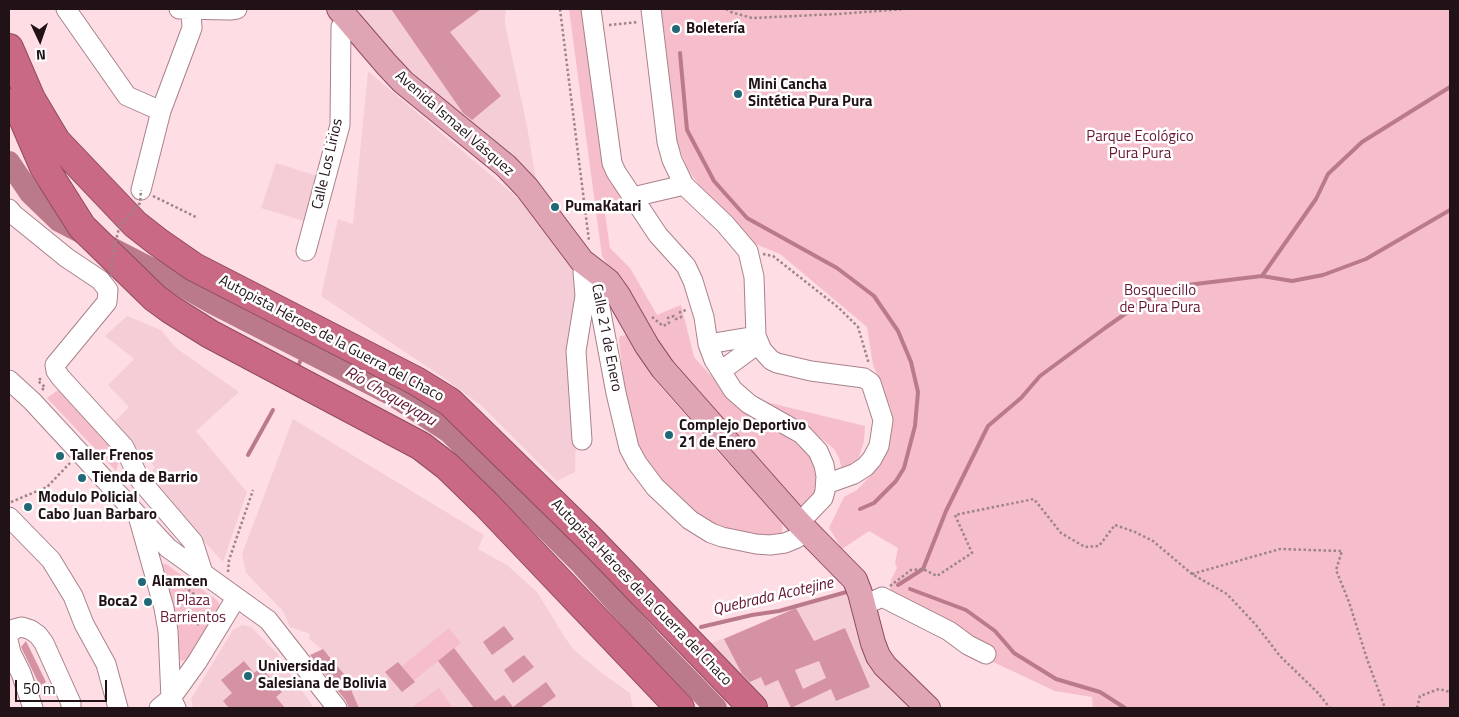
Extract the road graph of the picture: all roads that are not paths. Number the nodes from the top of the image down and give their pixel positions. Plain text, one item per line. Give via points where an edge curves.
1 (66, 9) edge
2 (184, 9) edge
3 (237, 9) edge
4 (652, 14) edge
5 (344, 15) edge
6 (592, 18) edge
7 (9, 48) edge
8 (9, 87) edge
9 (161, 111) junction
10 (684, 185) junction
11 (141, 190) road end
12 (633, 197) junction
13 (9, 208) edge
14 (306, 251) dead end
15 (588, 257) junction
16 (758, 339) junction
17 (708, 344) junction
18 (721, 371) junction
19 (9, 380) edge
20 (582, 440) dead end
21 (826, 484) junction
22 (12, 507) edge
23 (137, 513) junction
24 (803, 527) junction
25 (203, 573) junction
26 (231, 594) junction
27 (863, 606) junction
28 (9, 635) edge
29 (9, 644) edge
30 (986, 654) dead end
31 (169, 705) edge
32 (34, 708) edge
33 (71, 708) edge
34 (118, 708) edge
35 (336, 708) edge
36 (680, 708) edge
37 (753, 708) edge
38 (928, 708) edge

1 - 9 street via 127,96
2 - 3 street
2 - 9 street via 192,28
4 - 10 street via 666,142
5 - 14 street, Calle Los Lirios via 341,27 340,125
5 - 15 main road, Avenida Ismael Vásquez via 403,82 506,166
6 - 12 street via 612,163
7 - 37 highway, Autopista Héroes de la Guerra del Chaco via 56,141 135,224 194,267 416,381 450,402 590,539
8 - 36 highway via 44,167 82,227 155,298 210,334 421,446 486,504
9 - 11 street
10 - 12 street
10 - 16 street via 748,251 754,277
12 - 17 street via 658,235 686,266 704,317
13 - 25 street via 67,258 100,280 108,290 107,302 55,365 56,371 124,447 140,480 193,542
15 - 20 street via 576,351
15 - 24 main road, Avenida Ismael Vásquez via 618,295 663,369
15 - 24 street, Calle 21 de Enero via 629,448 654,487 690,520 711,534 722,537 770,545 797,538
16 - 17 street
16 - 18 street
16 - 21 street via 762,350 777,363 864,378 871,383 883,420 879,446 865,467
17 - 18 street
18 - 21 street via 733,390 749,404 811,442 824,465
19 - 23 street
21 - 24 street, Calle 21 de Enero via 823,498
22 - 34 street via 73,596 106,664
23 - 25 street via 168,548
23 - 31 street via 168,631
24 - 27 main road, Avenida Ismael Vásquez via 855,580
25 - 26 street
26 - 31 street via 197,662
26 - 35 street via 268,620
27 - 30 street via 882,597
27 - 38 main road, Avenida Ismael Vásquez via 878,656
28 - 33 street via 22,627 38,635
29 - 32 street

